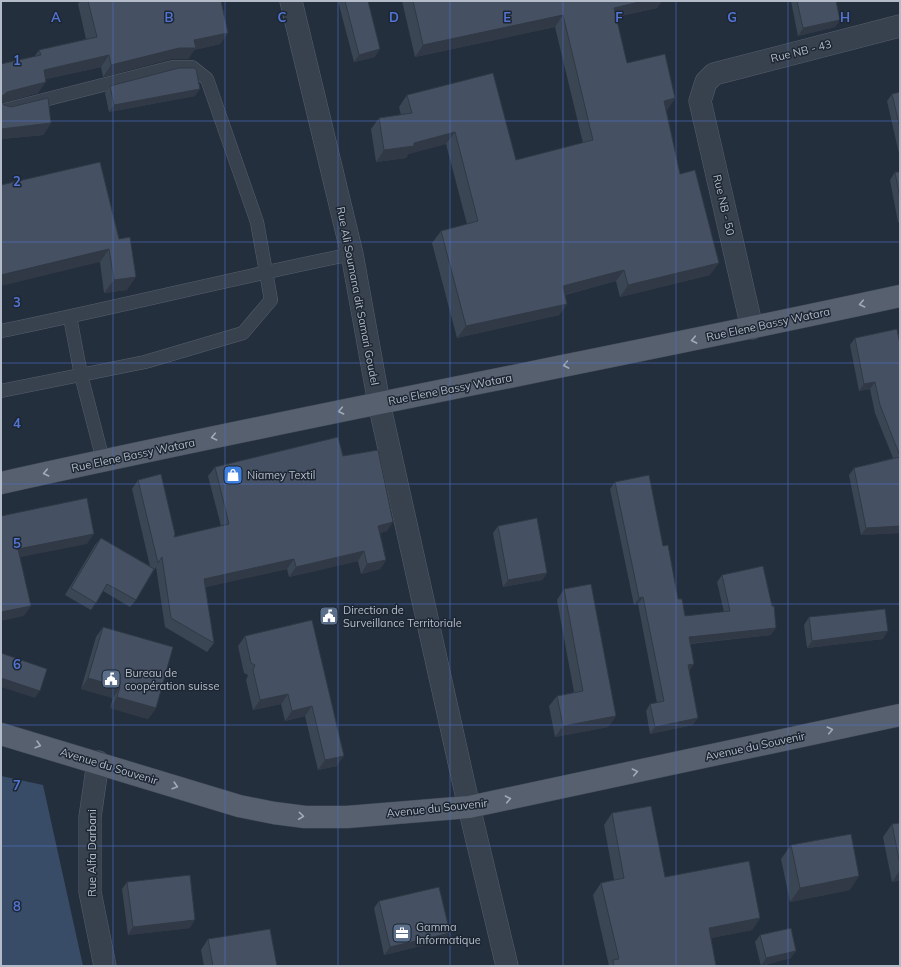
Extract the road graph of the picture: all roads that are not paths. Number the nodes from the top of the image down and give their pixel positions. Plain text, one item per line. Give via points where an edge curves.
1 (291, 1) edge
2 (900, 26) edge
3 (706, 82) joint
4 (1, 111) edge
5 (352, 254) junction
6 (266, 271) junction
7 (900, 296) edge
8 (70, 317) junction
9 (752, 328) junction
10 (1, 331) edge
11 (81, 374) junction
12 (1, 391) edge
13 (379, 403) junction
14 (104, 460) junction
15 (1, 484) edge
16 (900, 715) edge
17 (1, 734) edge
18 (98, 762) junction
19 (469, 807) junction
20 (105, 966) edge
21 (507, 966) edge

1 - 5 street, Rue Ali Soumana dit Samari Goudel
2 - 3 street, Rue NB - 43 via 714,74
3 - 9 street, Rue NB - 50 via 700,101
4 - 6 lane via 173,67 192,68 207,79 257,222
5 - 6 lane
5 - 13 street, Rue Ali Soumana dit Samari Goudel
6 - 8 lane
6 - 11 lane via 271,300 242,333 145,362
7 -> 9 main road, Rue Elene Bassy Watara
8 - 10 lane
8 - 11 lane
9 -> 13 main road, Rue Elene Bassy Watara
11 - 12 lane
11 - 14 lane
13 -> 14 main road, Rue Elene Bassy Watara
13 - 19 street, Rue Ali Soumana dit Samari Goudel
14 -> 15 main road, Rue Elene Bassy Watara
19 -> 16 main road, Avenue du Souvenir
17 -> 18 main road, Avenue du Souvenir
18 -> 19 main road, Avenue du Souvenir via 239,806 298,816 347,817
18 - 20 street, Rue Alfa Darbani via 90,817 90,892
19 - 21 street, Rue Ali Soumana dit Samari Goudel

